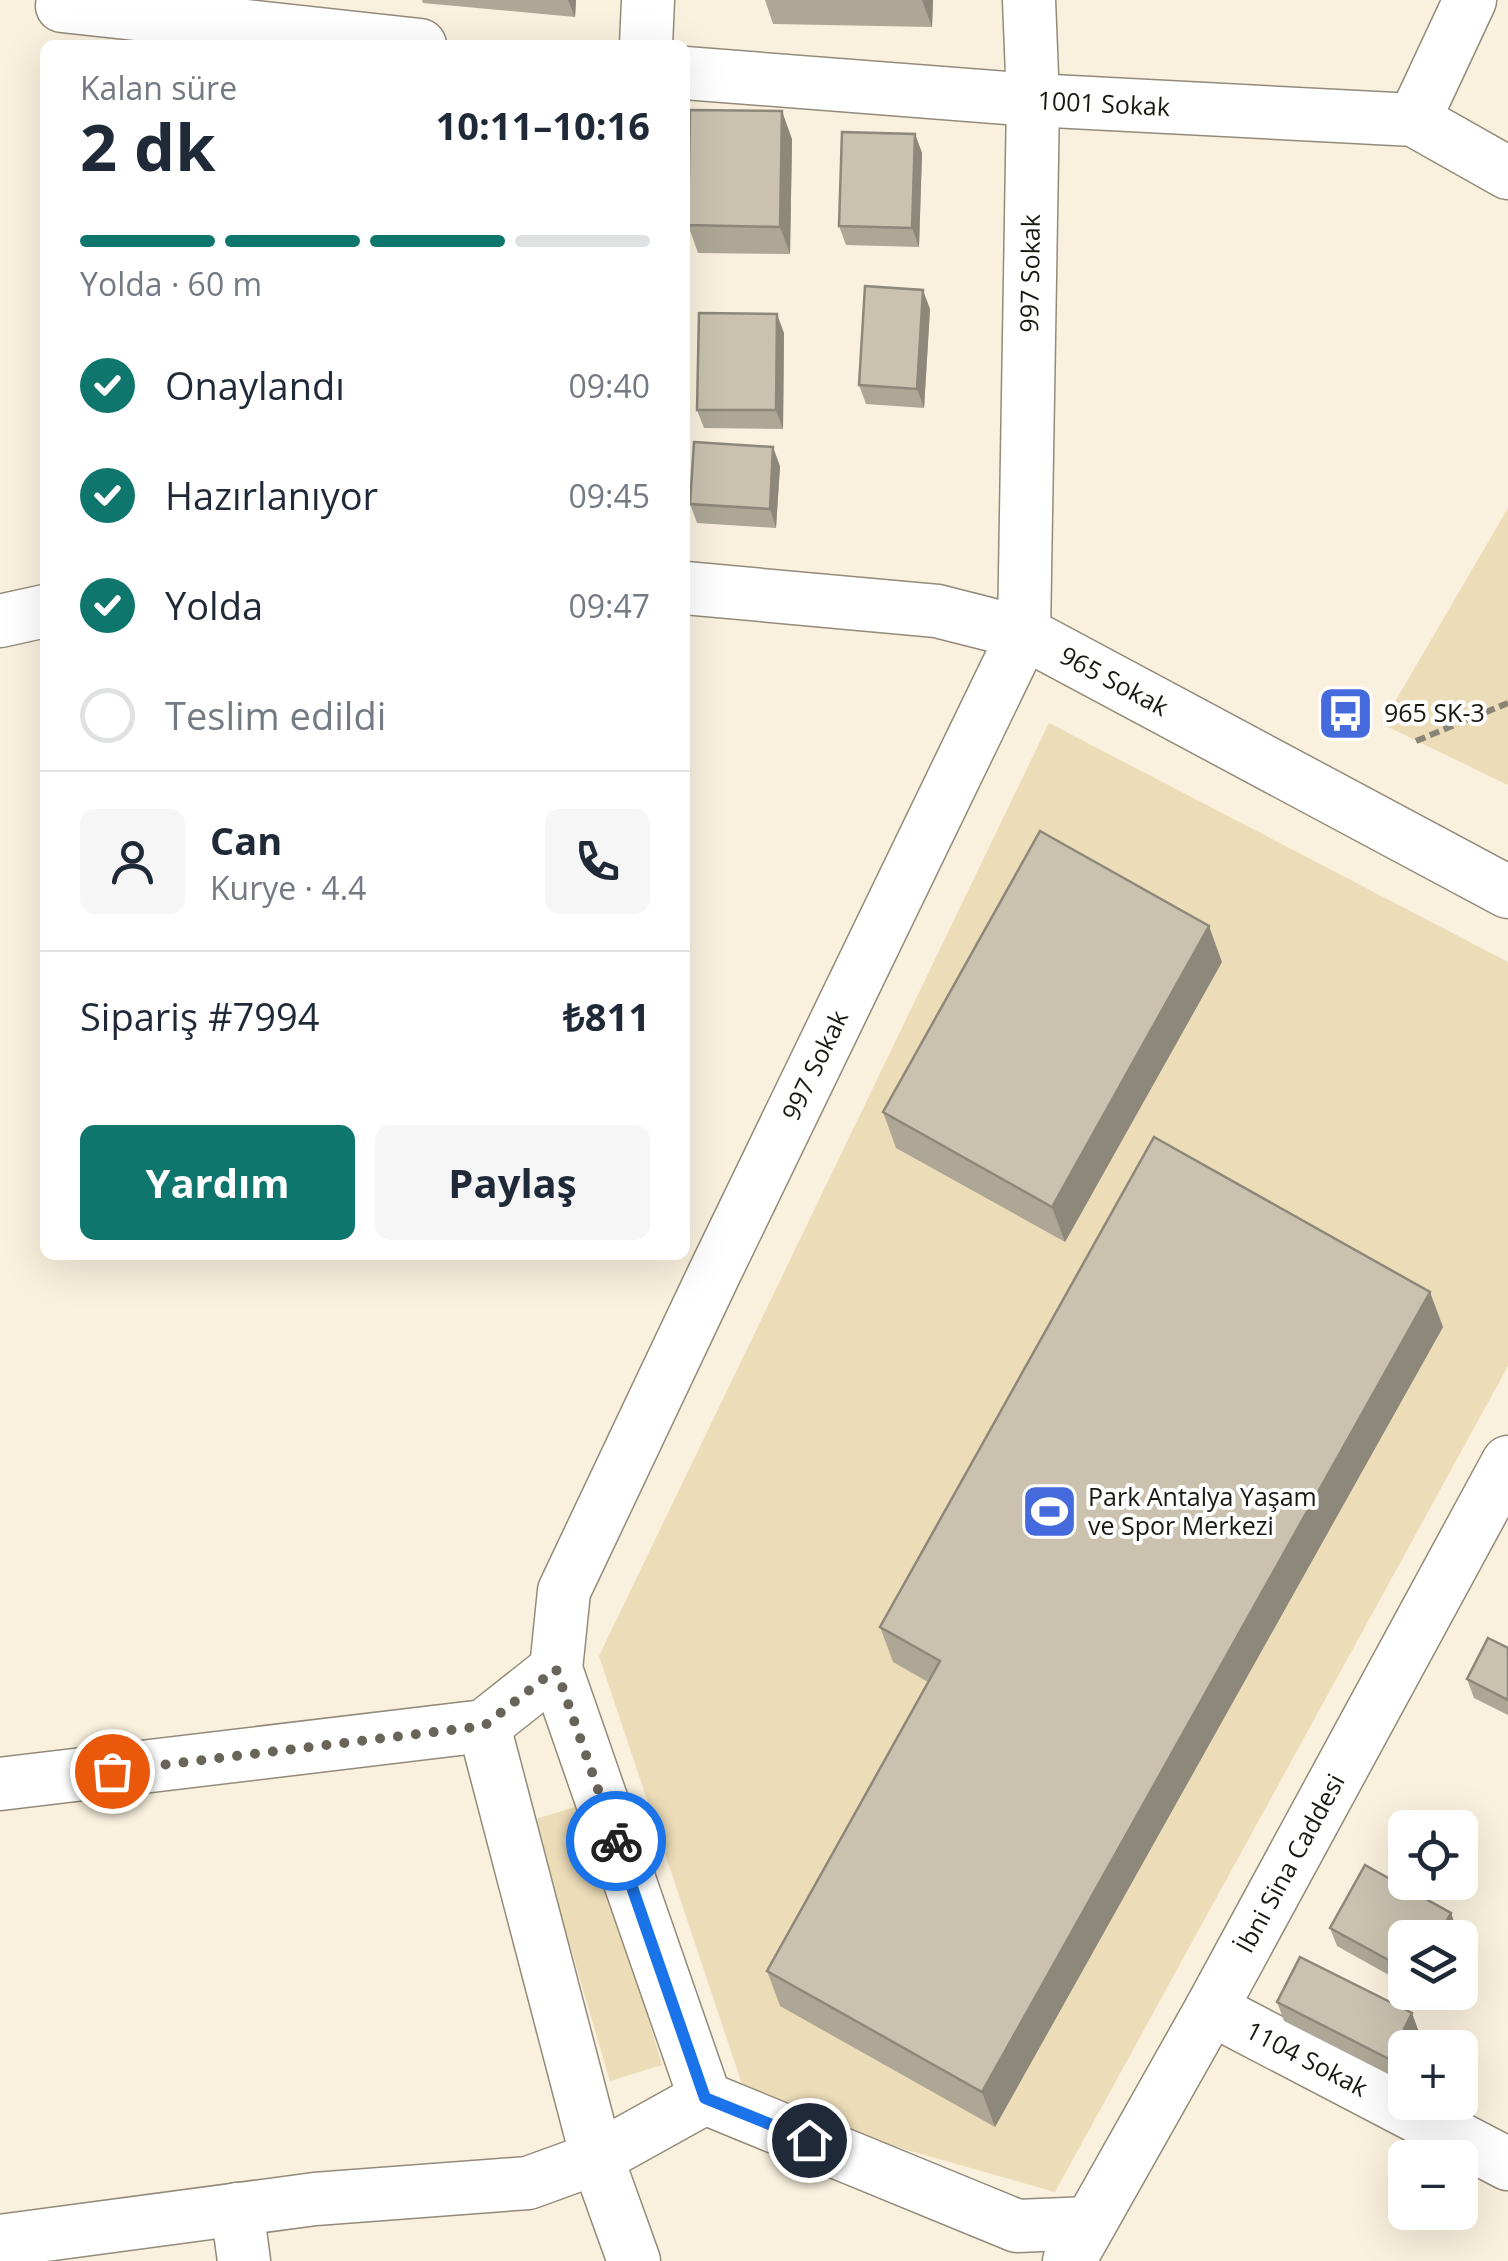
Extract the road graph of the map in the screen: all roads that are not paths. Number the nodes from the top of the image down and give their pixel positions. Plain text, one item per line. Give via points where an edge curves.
1 (648, 0) edge
2 (1029, 0) edge
3 (1470, 0) edge
4 (66, 17) edge
5 (357, 40) edge
6 (646, 40) edge
7 (690, 73) edge
8 (1033, 100) junction
9 (1414, 120) junction
10 (1508, 173) edge
11 (690, 588) edge
12 (40, 612) edge
13 (0, 620) edge
14 (1024, 633) junction
15 (1508, 892) edge
16 (700, 1254) edge
17 (1508, 1462) edge
18 (556, 1669) junction
19 (484, 1726) junction
20 (0, 1784) edge
21 (1211, 2009) junction
22 (705, 2098) junction
23 (597, 2158) junction
24 (1508, 2164) edge
25 (237, 2209) junction
26 (0, 2241) edge
27 (1079, 2242) edge
28 (244, 2261) edge
29 (634, 2261) edge

1 - 6 street
2 - 8 street, 997 Sokak
3 - 9 street
4 - 5 street
7 - 8 street, 1001 Sokak
8 - 9 street, 1001 Sokak
8 - 14 street, 997 Sokak
9 - 10 street, 1001 Sokak
11 - 14 street, 965 Sokak via 938,611
12 - 13 street
14 - 15 street, 965 Sokak
14 - 16 street, 997 Sokak
16 - 18 street, 997 Sokak via 564,1590
17 - 21 street, İbni Sina Caddesi
18 - 19 street
18 - 22 street, 997 Sokak
19 - 20 street
19 - 23 street
21 - 24 street, 1104 Sokak
21 - 27 street, İbni Sina Caddesi
22 - 23 street
22 - 27 street via 1017,2226
23 - 25 street via 528,2182
23 - 29 street
25 - 26 street
25 - 28 street

